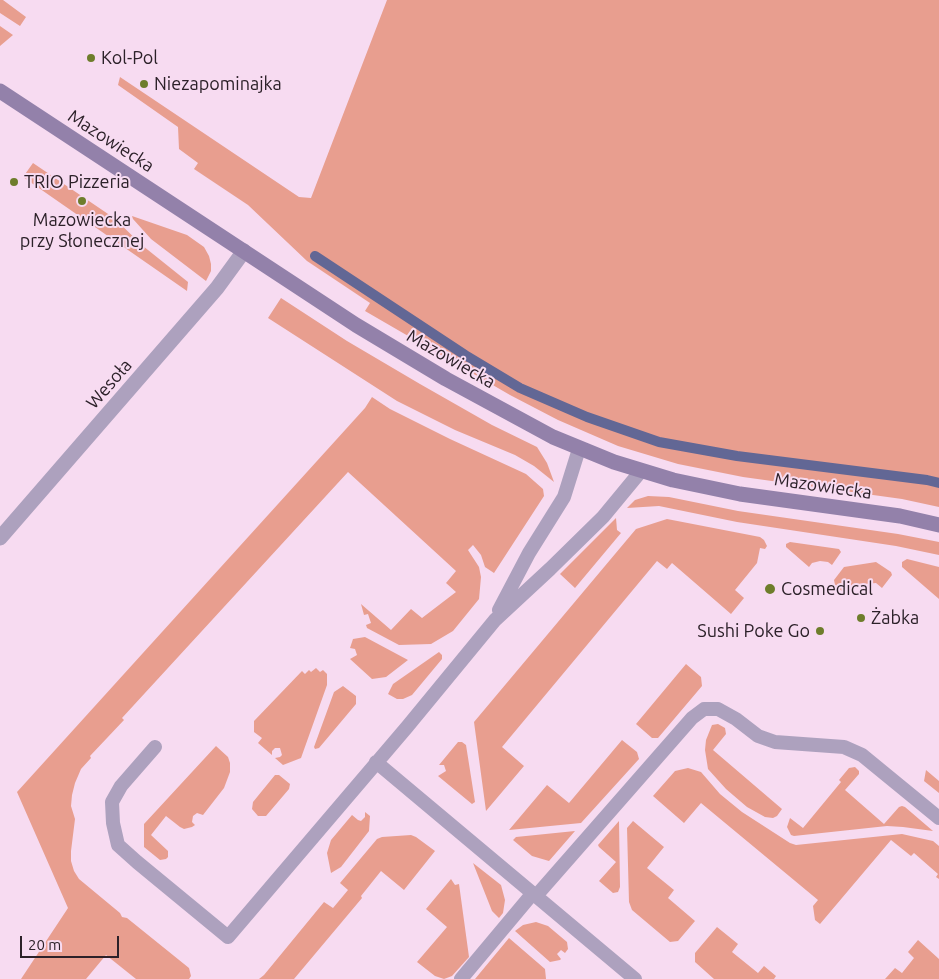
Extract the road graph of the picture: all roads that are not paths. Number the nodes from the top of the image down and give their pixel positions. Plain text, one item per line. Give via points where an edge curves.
1 (0, 91) edge
2 (244, 251) junction
3 (579, 449) junction
4 (641, 471) junction
5 (939, 525) edge
6 (0, 538) edge
7 (495, 620) junction
8 (155, 747) dead end
9 (376, 762) junction
10 (939, 818) edge
11 (534, 894) junction
12 (461, 979) edge
13 (635, 979) edge

1 - 2 street, Mazowiecka
2 - 3 street, Mazowiecka via 356,325 446,379
2 - 6 street, Wesoła via 217,288
3 - 4 street, Mazowiecka
3 - 7 lane via 564,497 529,553
4 - 5 street, Mazowiecka via 740,494 900,516
4 - 7 lane via 603,517
7 - 9 lane
8 - 9 lane via 121,786 112,802 118,845 228,937
9 - 11 lane
10 - 11 lane via 862,754 844,747 775,742 758,736 718,710 704,709 692,718
11 - 12 lane
11 - 13 lane

